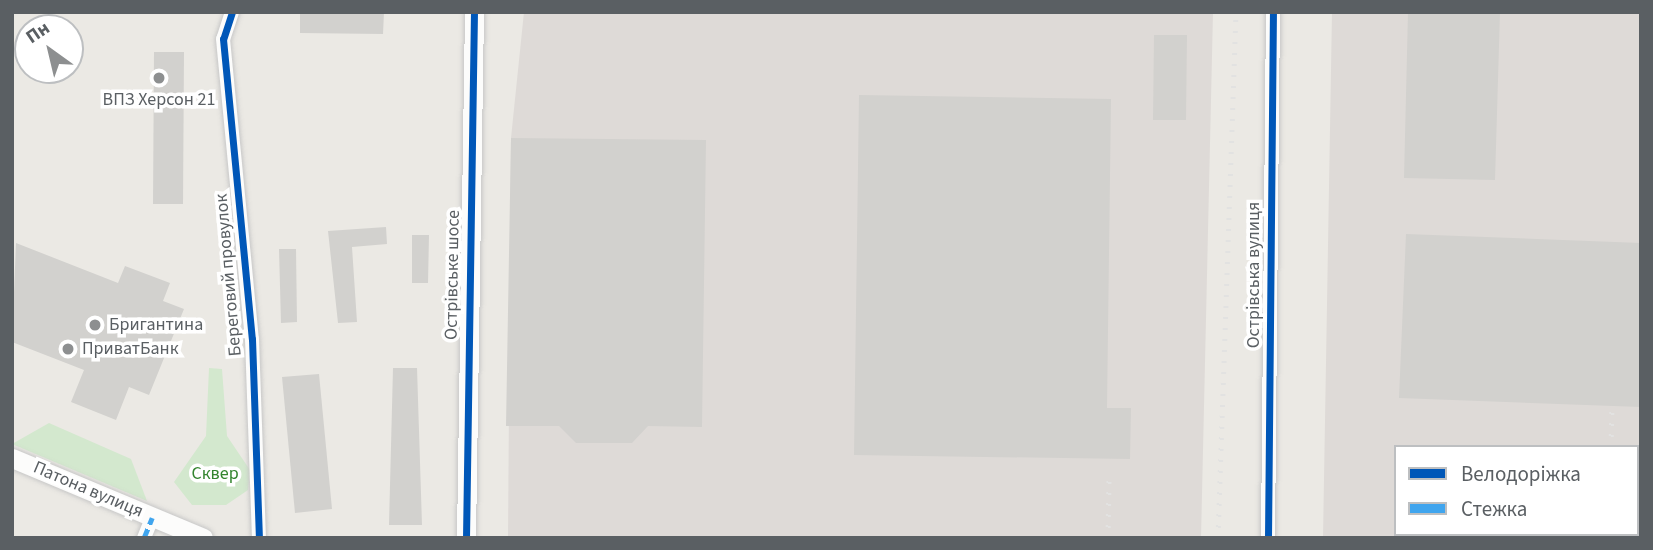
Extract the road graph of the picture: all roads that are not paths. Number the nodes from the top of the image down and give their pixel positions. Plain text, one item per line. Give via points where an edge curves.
1 (232, 12) edge
2 (474, 12) edge
3 (1273, 12) edge
4 (12, 458) edge
5 (152, 518) junction
6 (144, 538) edge
7 (203, 538) edge
8 (259, 538) edge
9 (466, 538) edge
10 (1268, 538) edge

1 - 8 street, Береговий провулок via 222,39 252,339
2 - 9 street, Острівське шосе
3 - 10 street, Острівська вулиця
4 - 5 street, Патона вулиця
5 - 6 street
5 - 7 street, Патона вулиця

